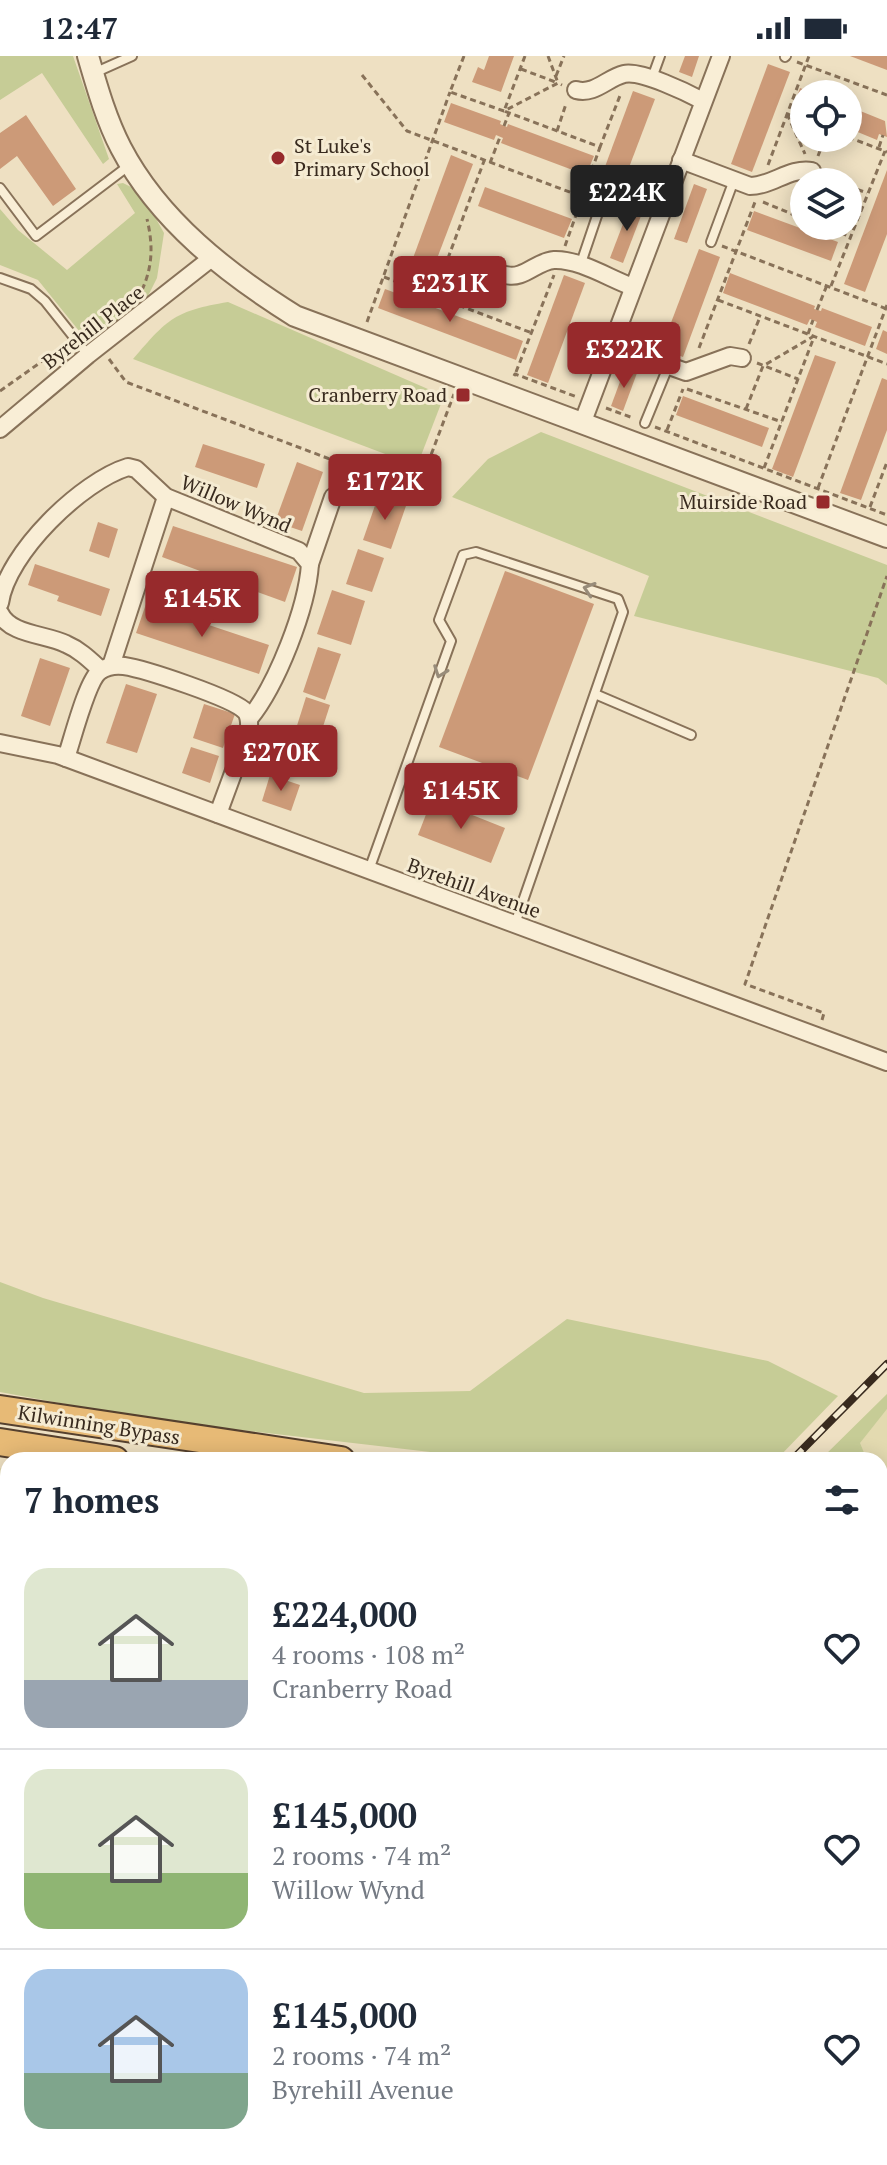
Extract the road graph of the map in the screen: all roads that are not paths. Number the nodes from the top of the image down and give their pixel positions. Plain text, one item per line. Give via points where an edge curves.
1 (132, 56) edge
2 (660, 56) edge
3 (721, 56) edge
4 (90, 65) edge
5 (652, 79) junction
6 (574, 90) road end
7 (703, 101) junction
8 (681, 160) junction
9 (131, 164) junction
10 (790, 174) edge
11 (734, 180) junction
12 (0, 188) edge
13 (601, 204) road end
14 (711, 242) road end
15 (213, 257) junction
16 (580, 266) junction
17 (506, 275) dead end
18 (0, 278) edge
19 (633, 287) junction
20 (611, 345) junction
21 (93, 350) junction
22 (743, 358) road end
23 (668, 367) junction
24 (645, 423) dead end
25 (582, 424) junction
26 (0, 429) edge
27 (166, 497) junction
28 (333, 497) dead end
29 (887, 537) edge
30 (310, 564) junction
31 (0, 603) edge
32 (0, 613) edge
33 (106, 668) junction
34 (595, 694) junction
35 (249, 719) junction
36 (691, 735) dead end
37 (0, 743) edge
38 (66, 758) junction
39 (218, 814) junction
40 (369, 870) junction
41 (515, 924) junction
42 (887, 1062) edge
43 (0, 1409) edge
44 (0, 1442) edge
45 (64, 1452) edge
46 (284, 1452) edge

1 - 4 lane
2 - 5 lane
3 - 7 street
4 - 9 street via 109,122
5 - 6 street via 629,73 589,91
5 - 7 street
7 - 8 street
8 - 11 street
8 - 19 street
9 - 12 lane via 36,236
9 - 15 street via 172,220
10 - 11 street via 761,185
11 - 14 lane
13 - 16 lane
15 - 21 street, Byrehill Place
15 - 25 street via 295,316
16 - 17 street via 548,261
16 - 19 street
18 - 21 lane via 31,289 76,339
19 - 20 street
20 - 23 street
20 - 25 street
21 - 26 street, Byrehill Place
22 - 23 street via 730,356 690,371
23 - 24 lane
25 - 29 street
27 - 30 street, Willow Wynd via 299,551
27 - 31 street, Willow Wynd via 136,469 128,467 103,479 27,543 10,571
27 - 33 street
28 - 30 street
30 - 35 street via 282,658
32 - 33 street via 12,627 63,642
33 - 35 street via 121,665 153,673 227,701 245,710
33 - 38 street via 95,676
34 - 36 lane
34 -> 40 lane via 623,612 618,599 476,552 463,555 439,620 451,641
34 - 41 lane
35 - 39 street
37 - 38 street, Byrehill Avenue
38 - 39 street, Byrehill Avenue
39 - 40 street, Byrehill Avenue
40 - 41 street, Byrehill Avenue
41 - 42 street, Byrehill Avenue
43 - 46 highway, Kilwinning Bypass
44 - 45 highway, Kilwinning Bypass

